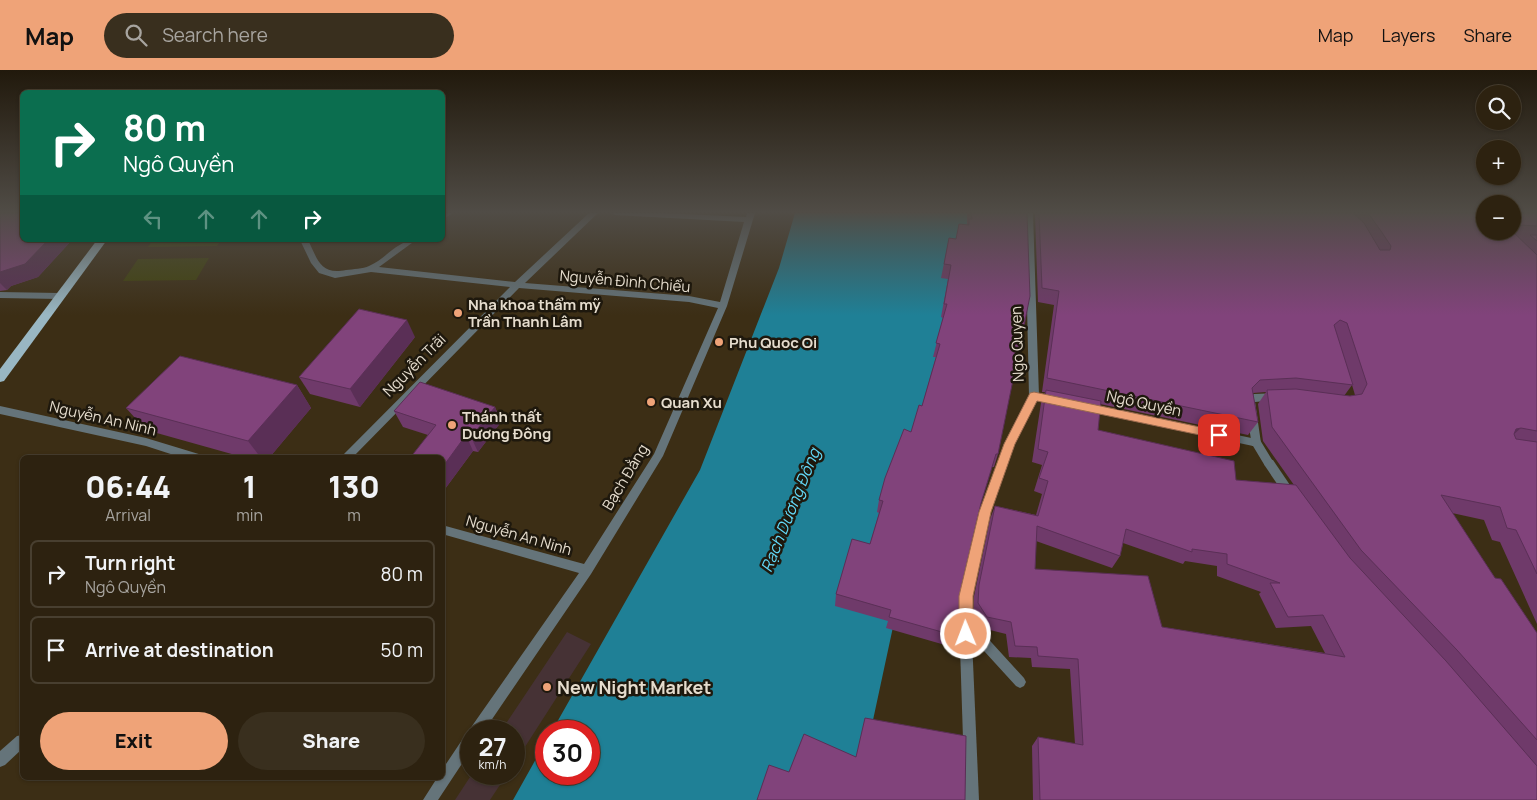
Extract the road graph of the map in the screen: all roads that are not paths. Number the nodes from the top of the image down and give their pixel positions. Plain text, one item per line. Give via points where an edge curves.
1 (97, 247) edge
2 (307, 247) edge
3 (402, 247) edge
4 (558, 247) edge
5 (741, 247) edge
6 (1031, 247) edge
7 (371, 269) junction
8 (517, 285) junction
9 (0, 295) edge
10 (60, 296) junction
11 (723, 306) junction
12 (0, 378) edge
13 (1286, 397) edge
14 (1072, 404) edge
15 (0, 410) edge
16 (1256, 443) junction
17 (188, 455) edge
18 (348, 455) edge
19 (1296, 501) edge
20 (445, 530) edge
21 (587, 570) junction
22 (965, 616) junction
23 (1020, 682) dead end
24 (485, 720) edge
25 (20, 743) edge
26 (460, 756) edge
27 (0, 760) edge
28 (445, 778) edge
29 (444, 780) edge
30 (430, 800) edge
31 (972, 800) edge

1 - 10 main road
2 - 7 street, Nguyễn Đình Chiểu via 322,271 335,275
3 - 7 street
4 - 8 street, Nguyễn Trãi
5 - 11 street, Bạch Đằng
6 - 22 street, Ngo Quyen via 1038,397 1009,444 985,512 966,596
7 - 8 street, Nguyễn Đình Chiểu
8 - 11 street, Nguyễn Đình Chiểu via 689,299
8 - 18 street, Nguyễn Trãi
9 - 10 street
10 - 12 main road
11 - 21 street, Bạch Đằng via 658,456
13 - 16 street via 1254,398 1250,401
14 - 16 street, Ngô Quyền
15 - 17 street, Nguyễn An Ninh via 146,442
16 - 19 street
20 - 21 street, Nguyễn An Ninh
21 - 24 street, Bạch Đằng
22 - 23 street via 978,636
22 - 31 street, Ngo Quyen
25 - 27 street
26 - 28 street
29 - 30 street

